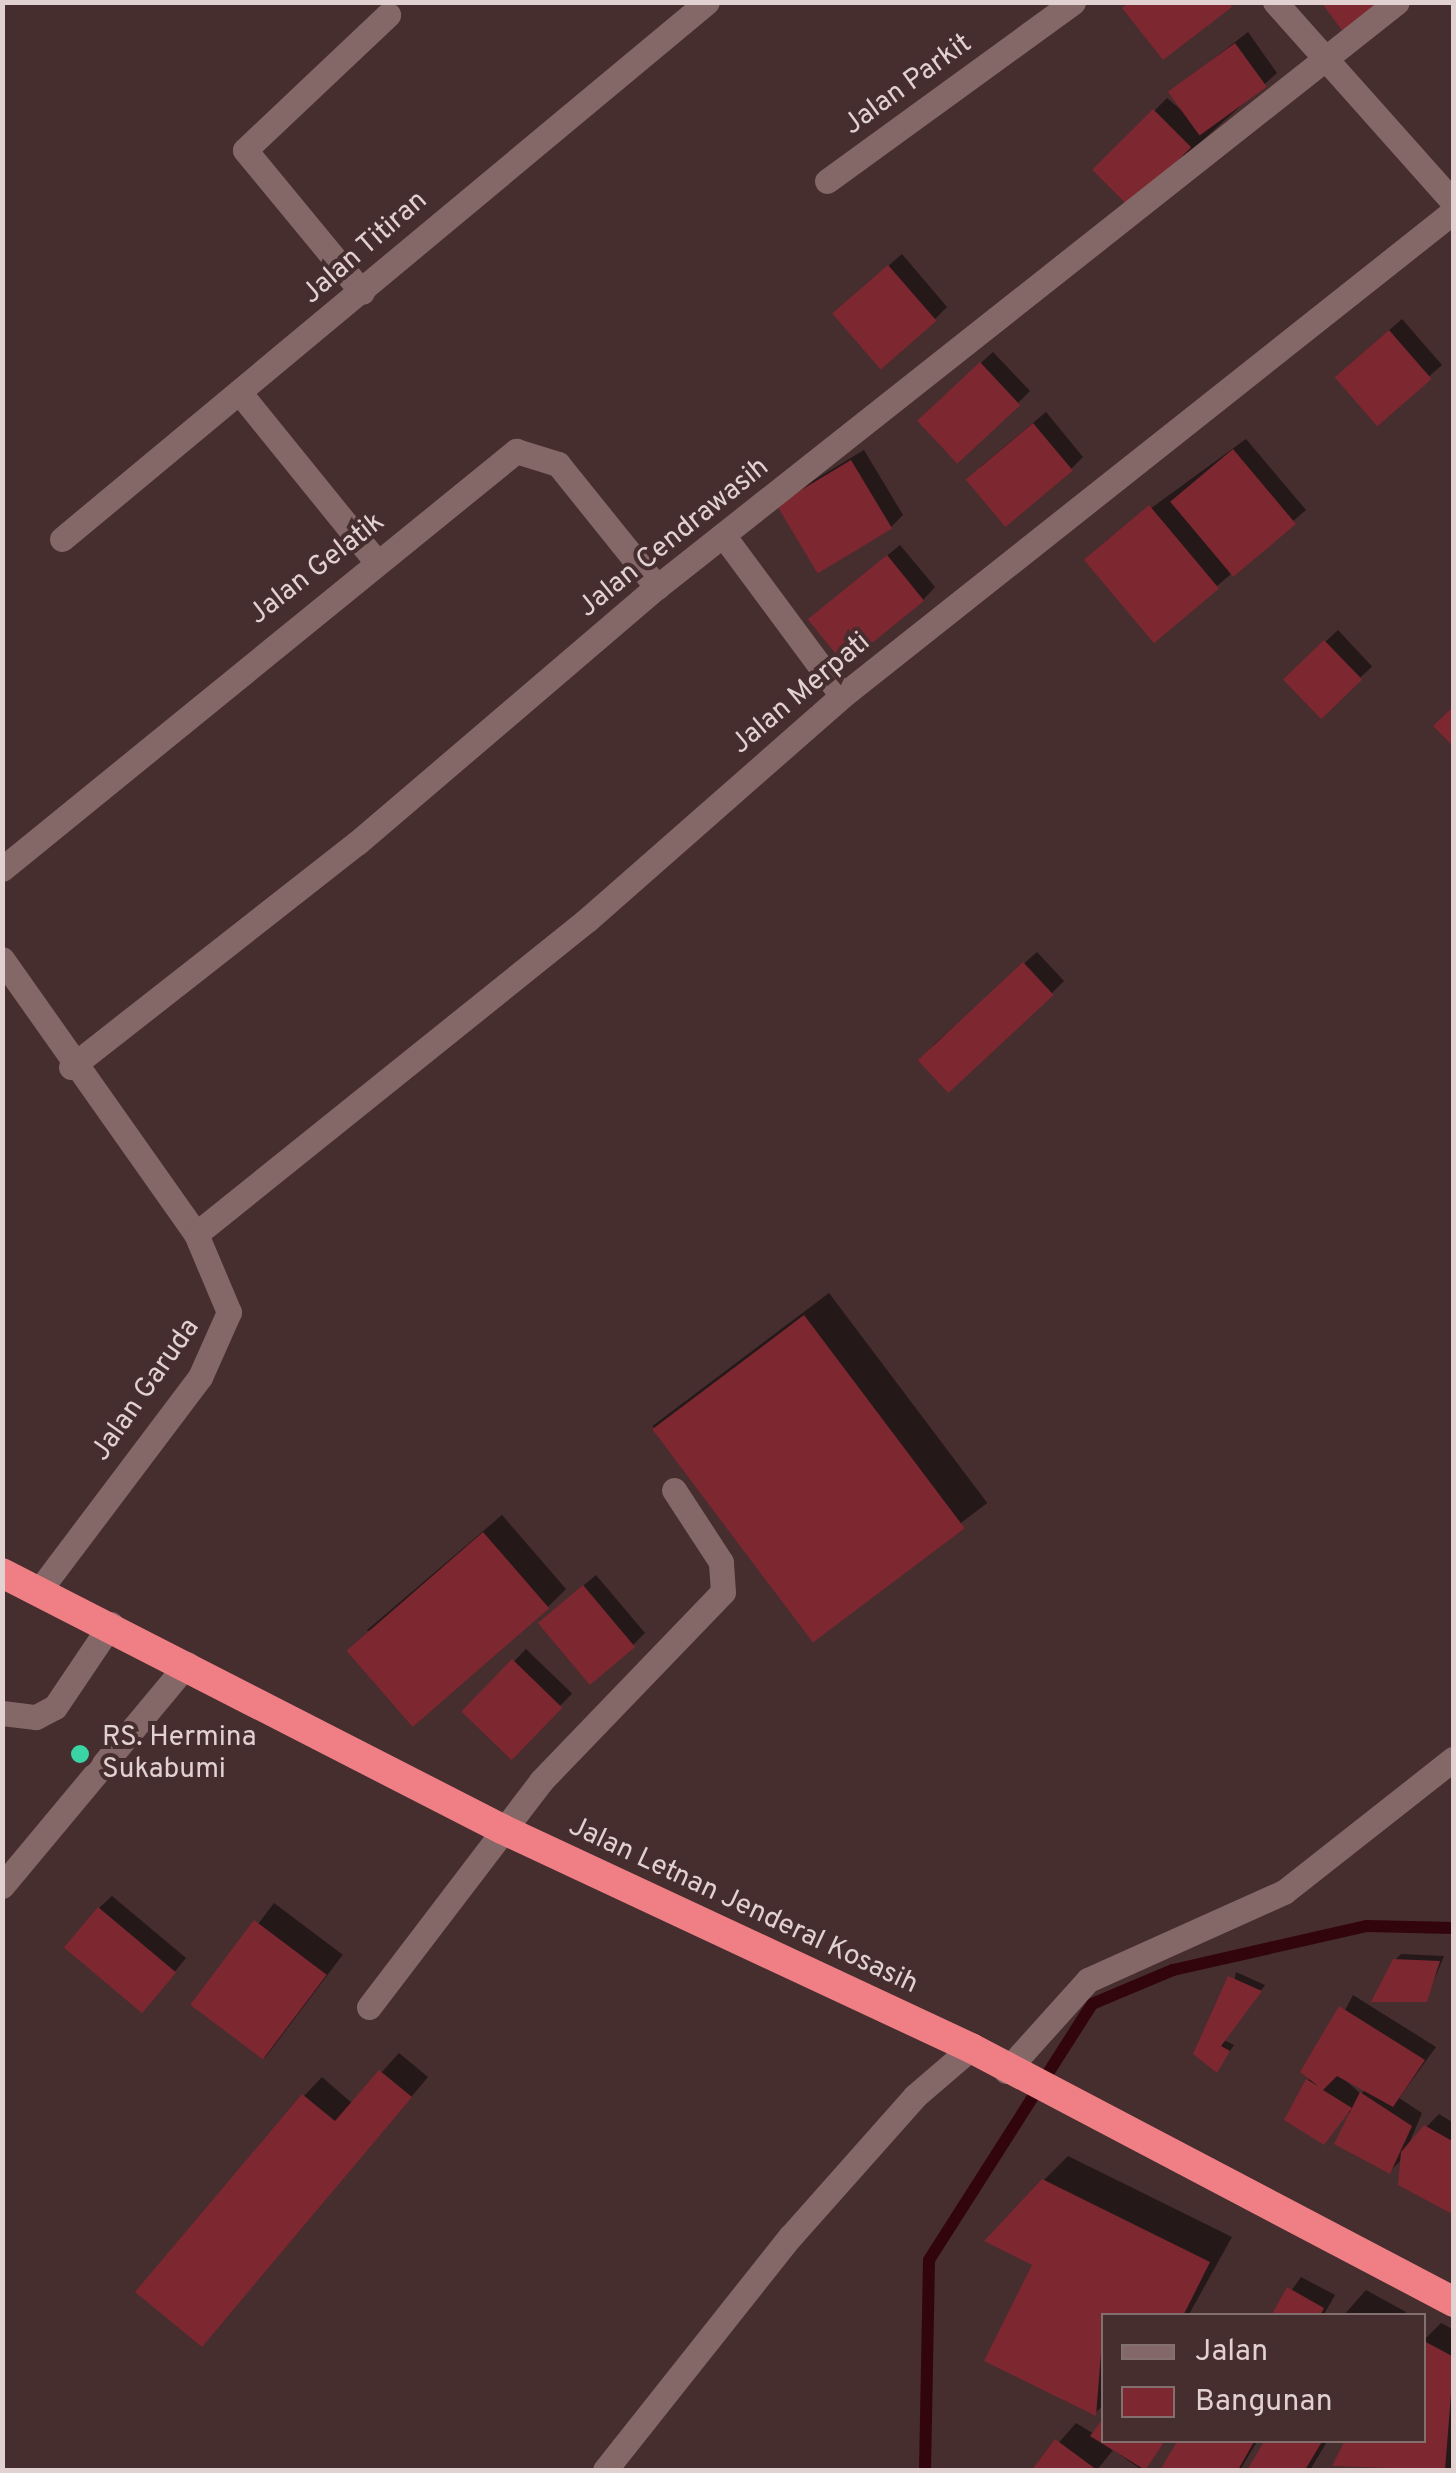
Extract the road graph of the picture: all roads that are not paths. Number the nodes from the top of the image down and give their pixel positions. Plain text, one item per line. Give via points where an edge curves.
1 (708, 2) edge
2 (1073, 2) edge
3 (1275, 2) edge
4 (1397, 2) edge
5 (388, 15) dead end
6 (1318, 60) junction
7 (827, 181) dead end
8 (1454, 207) edge
9 (362, 292) junction
10 (239, 392) junction
11 (723, 535) junction
12 (62, 539) dead end
13 (375, 560) junction
14 (658, 587) junction
15 (842, 696) junction
16 (2, 869) edge
17 (2, 959) edge
18 (71, 1067) junction
19 (196, 1234) junction
20 (674, 1490) dead end
21 (2, 1573) edge
22 (39, 1591) junction
23 (110, 1624) junction
24 (187, 1664) junction
25 (2, 1713) edge
26 (1454, 1758) edge
27 (502, 1828) junction
28 (2, 1886) edge
29 (369, 2007) dead end
30 (971, 2048) junction
31 (1018, 2078) junction
32 (1454, 2302) edge
33 (605, 2470) edge

1 - 9 street, Jalan Titiran
2 - 7 street, Jalan Parkit
3 - 6 street
4 - 6 street, Jalan Cendrawasih
5 - 9 street via 245,150
6 - 8 street
6 - 11 street, Jalan Cendrawasih via 1093,251
8 - 15 street, Jalan Merpati
9 - 10 street, Jalan Titiran
10 - 12 street, Jalan Titiran
10 - 13 street
11 - 14 street, Jalan Cendrawasih
11 - 15 street
13 - 14 street, Jalan Gelatik via 528,448 558,464
13 - 16 street, Jalan Gelatik
14 - 18 street, Jalan Cendrawasih via 357,843
15 - 19 street, Jalan Merpati via 586,920
17 - 18 street
18 - 19 street, Jalan Garuda
19 - 22 street, Jalan Garuda via 230,1312 224,1340
20 - 27 street via 725,1571 723,1592
21 - 22 highway, Jalan Letnan Jenderal Kosasih
22 - 23 highway, Jalan Letnan Jenderal Kosasih
23 - 24 highway, Jalan Letnan Jenderal Kosasih
23 - 25 street via 55,1707 36,1718
24 - 27 highway, Jalan Letnan Jenderal Kosasih
24 - 28 street
26 - 31 street via 1284,1892 1088,1980
27 - 29 street
27 - 30 highway, Jalan Letnan Jenderal Kosasih
30 - 31 highway, Jalan Letnan Jenderal Kosasih
30 - 33 street via 915,2096 790,2237
31 - 32 highway, Jalan Letnan Jenderal Kosasih

